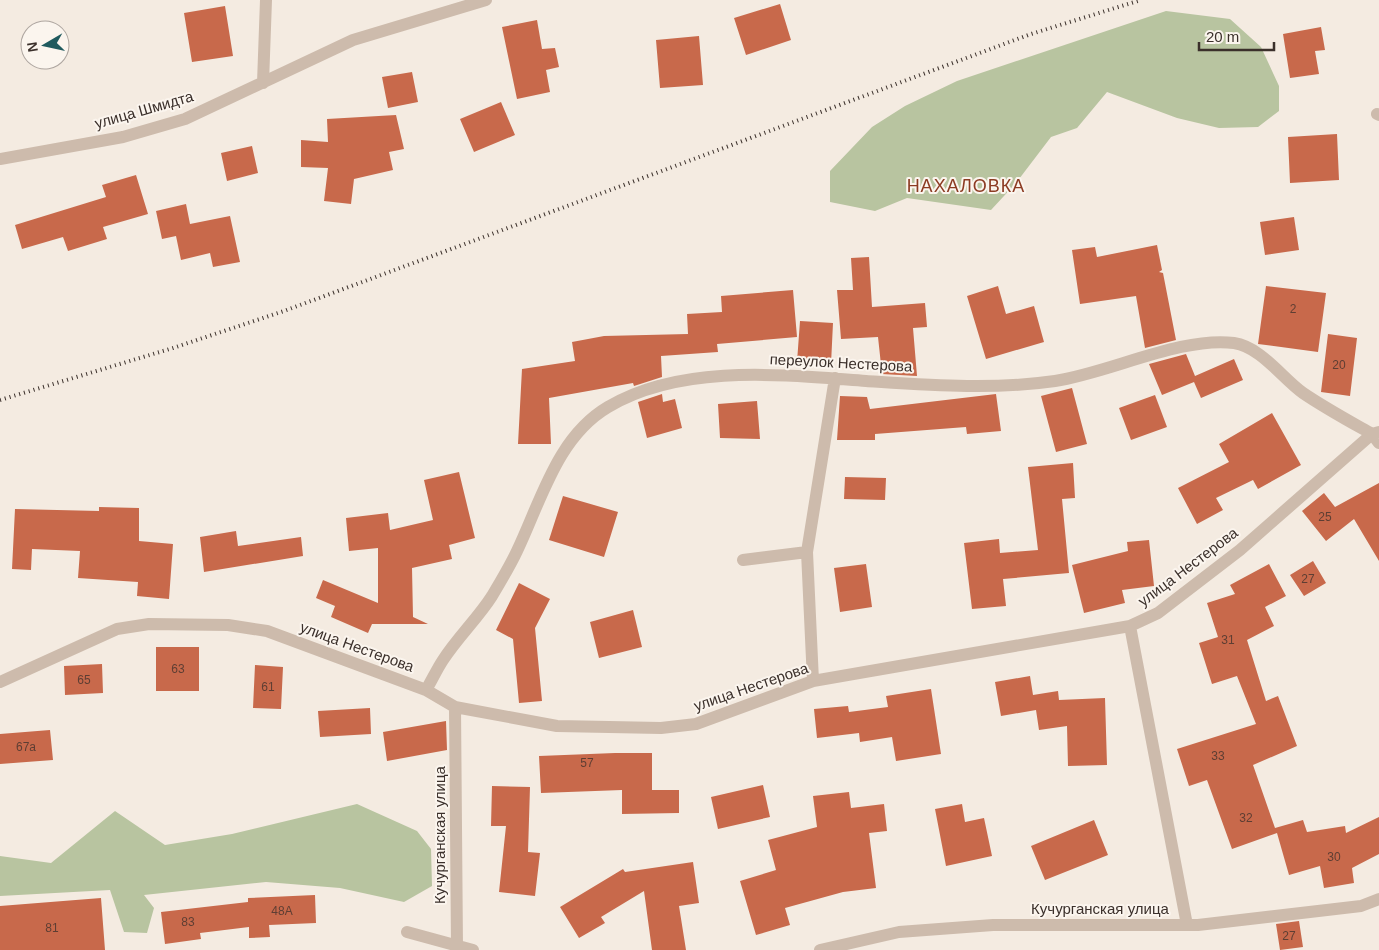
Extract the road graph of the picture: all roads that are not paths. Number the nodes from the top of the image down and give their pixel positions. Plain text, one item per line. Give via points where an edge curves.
1 (266, 0) edge
2 (486, 0) edge
3 (263, 83) junction
4 (0, 159) edge
5 (835, 378) junction
6 (1377, 436) edge
7 (807, 552) junction
8 (743, 560) dead end
9 (1130, 626) junction
10 (814, 681) junction
11 (0, 682) edge
12 (426, 690) junction
13 (455, 707) junction
14 (1379, 899) edge
15 (1187, 925) junction
16 (407, 932) dead end
17 (457, 947) junction
18 (473, 950) edge
19 (820, 950) edge

1 - 3 street
2 - 3 street, улица Шмидта via 353,40
3 - 4 street, улица Шмидта via 185,119 123,137
5 - 6 street, переулок Нестерова via 972,387 1056,381 1180,348 1237,343 1258,354 1302,392
5 - 7 street
5 - 12 street, переулок Нестерова via 726,375 637,393 606,408 578,432 556,463 517,552 490,599 443,660
6 - 9 street, улица Нестерова via 1158,614
7 - 8 street
7 - 10 street
9 - 10 street, улица Нестерова
9 - 15 street
10 - 13 street, улица Нестерова via 696,724 661,728 557,726
11 - 12 street, улица Нестерова via 117,629 193,623 228,624 267,631
12 - 13 street, улица Нестерова
13 - 17 street, Кучурганская улица
14 - 15 street, Кучурганская улица via 1361,906
15 - 19 street, Кучурганская улица via 993,925 899,932
16 - 17 street
17 - 18 street

